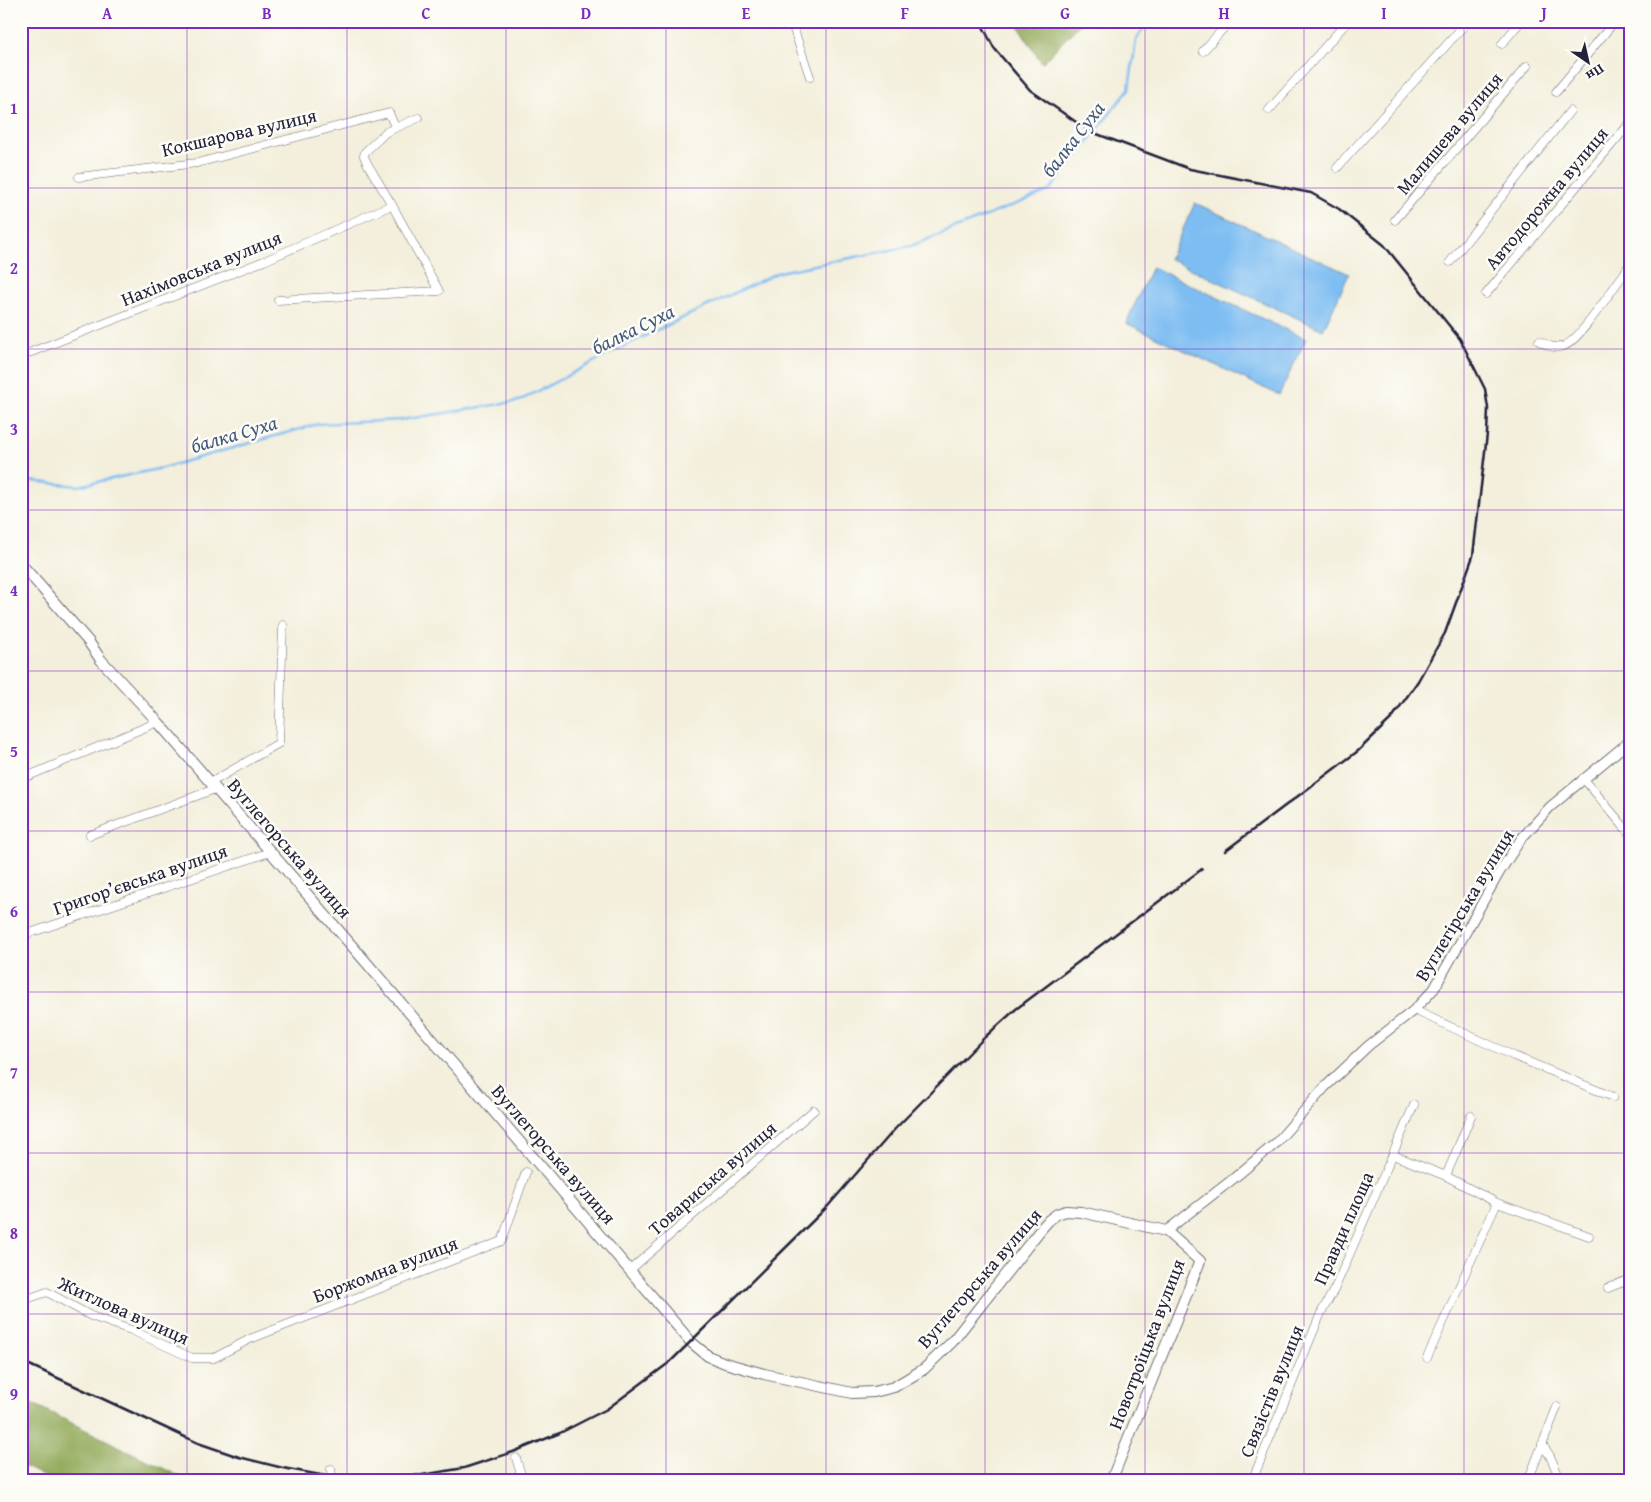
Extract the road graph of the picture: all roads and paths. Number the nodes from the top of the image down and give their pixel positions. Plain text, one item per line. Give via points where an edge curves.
1 (791, 21) edge
2 (1230, 21) edge
3 (1348, 21) edge
4 (1468, 21) edge
5 (1521, 21) edge
6 (1615, 21) edge
7 (1502, 44) dead end
8 (1203, 51) dead end
9 (1527, 66) dead end
10 (810, 77) dead end
11 (1556, 92) dead end
12 (1268, 110) dead end
13 (1570, 111) dead end
14 (418, 118) dead end
15 (1630, 122) edge
16 (395, 128) junction
17 (1337, 168) dead end
18 (79, 177) dead end
19 (392, 205) junction
20 (1395, 220) dead end
21 (1450, 262) dead end
22 (1630, 263) edge
23 (1627, 273) edge
24 (1486, 294) dead end
25 (278, 300) dead end
26 (1538, 340) dead end
27 (21, 356) edge
28 (21, 564) edge
29 (284, 625) dead end
30 (158, 722) junction
31 (1630, 741) edge
32 (1584, 778) junction
33 (21, 779) edge
34 (213, 786) junction
35 (1630, 834) edge
36 (90, 835) dead end
37 (270, 852) junction
38 (21, 936) edge
39 (1414, 1010) junction
40 (1613, 1098) dead end
41 (1414, 1105) dead end
42 (814, 1110) dead end
43 (1471, 1116) dead end
44 (1393, 1155) junction
45 (526, 1172) dead end
46 (1446, 1176) junction
47 (1496, 1203) junction
48 (1166, 1231) junction
49 (1589, 1236) dead end
50 (630, 1270) junction
51 (1630, 1279) edge
52 (1608, 1288) dead end
53 (21, 1301) edge
54 (1321, 1313) joint
55 (214, 1358) joint
56 (1428, 1358) dead end
57 (1557, 1407) dead end
58 (1542, 1444) junction
59 (516, 1458) dead end
60 (331, 1469) dead end
61 (332, 1481) edge
62 (522, 1481) edge
63 (1111, 1481) edge
64 (1252, 1481) edge
65 (1528, 1481) edge
66 (1561, 1481) edge

1 - 10 street
2 - 8 street
3 - 12 street
4 - 17 street
5 - 7 street
6 - 11 street
9 - 20 street, Малишева вулиця
13 - 21 street
14 - 16 street
15 - 24 street, Автодорожна вулиця
16 - 18 street, Кокшарова вулиця via 389,113 197,163
16 - 19 street via 368,148 364,156
19 - 25 street via 439,291
19 - 27 street, Нахімовська вулиця via 264,261
22 - 23 street
23 - 26 street via 1577,336 1565,346 1551,348
28 - 30 main road, Вуглегорська вулиця via 88,641 100,660
29 - 34 street via 279,743
30 - 33 street
30 - 34 main road, Вуглегорська вулиця
31 - 32 street, Вуглегірська вулиця
32 - 35 street
32 - 39 street, Вуглегірська вулиця via 1520,839 1434,989
34 - 36 street
34 - 37 main road, Вуглегорська вулиця
37 - 38 street, Григор’євська вулиця
37 - 50 main road, Вуглегорська вулиця
39 - 40 street
39 - 48 street, Вуглегірська вулиця via 1368,1046 1325,1087 1276,1143
41 - 44 street, Правди площа
42 - 50 street, Товариська вулиця
43 - 46 street
44 - 46 street, Правди площа
44 - 54 street, Правди площа
45 - 55 street, Боржомна вулиця via 502,1241 250,1339
46 - 47 street, Правди площа
47 - 49 street, Правди площа
47 - 56 street
48 - 50 main road, Вуглегорська вулиця via 1073,1211 1056,1214 952,1342 924,1369 894,1387 874,1392 852,1393 773,1376 708,1356 691,1342
48 - 63 main road, Новотроїцька вулиця via 1200,1261
51 - 52 street
53 - 55 street, Житлова вулиця via 47,1292 91,1316 192,1358
54 - 64 street, Связістів вулиця
57 - 58 street
58 - 65 street
58 - 66 street
59 - 62 street
60 - 61 street

